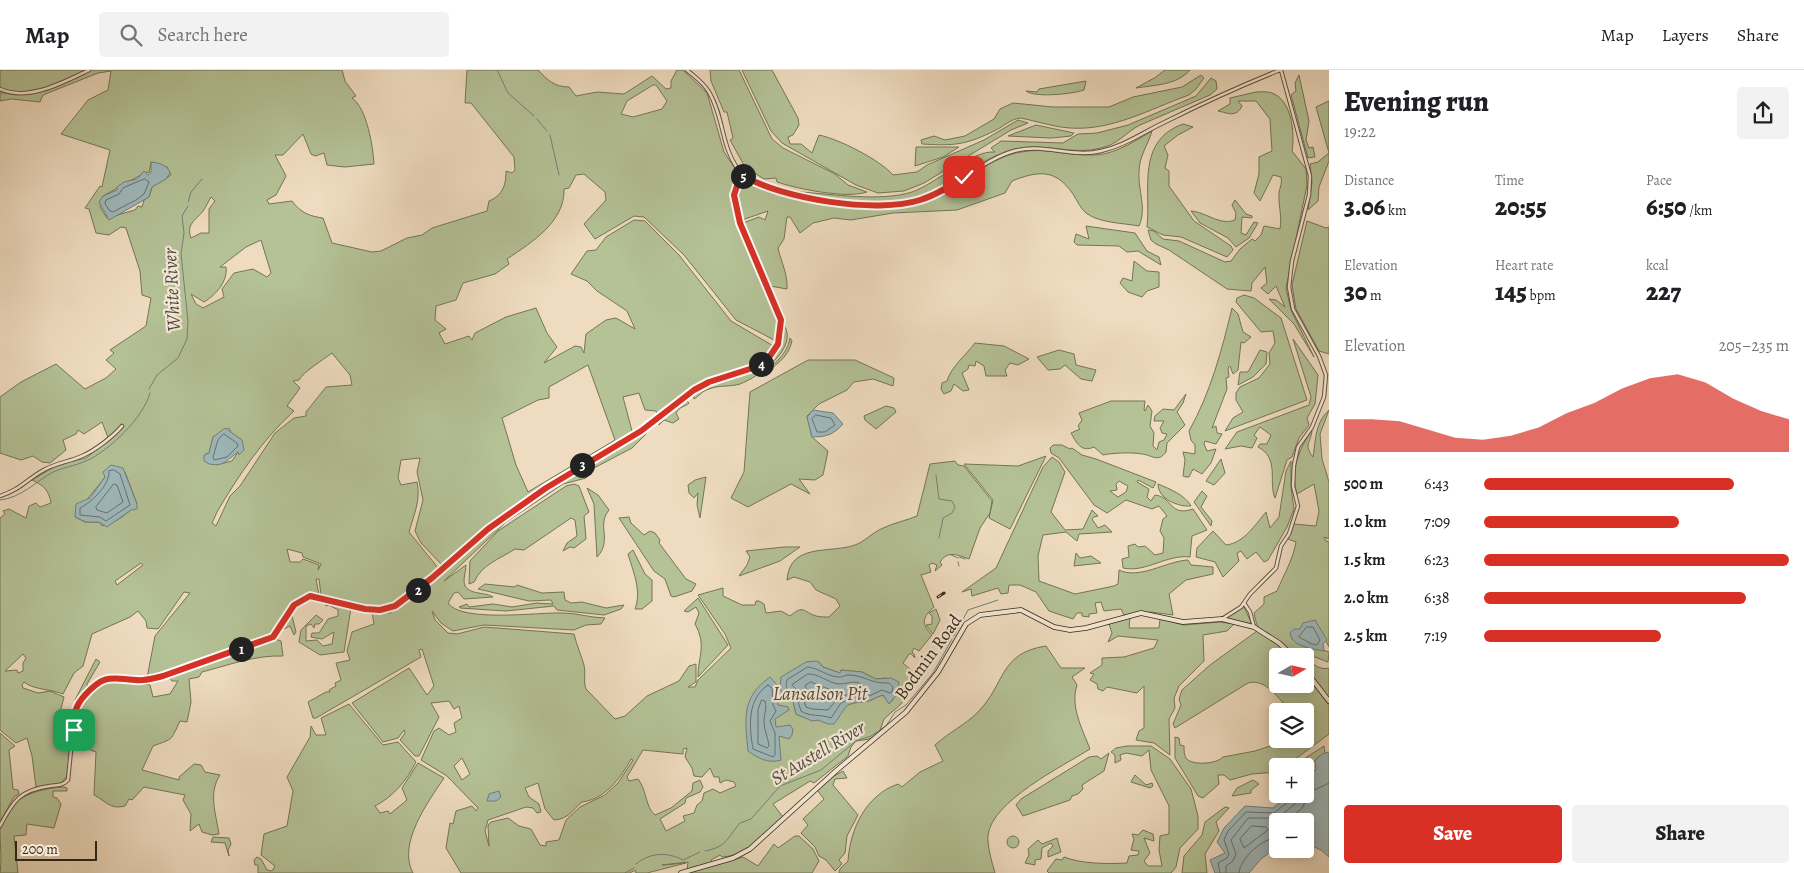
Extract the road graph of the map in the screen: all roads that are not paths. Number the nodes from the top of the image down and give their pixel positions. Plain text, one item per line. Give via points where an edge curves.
1 (89, 70) edge
2 (687, 70) edge
3 (1280, 70) edge
4 (0, 90) edge
5 (744, 176) junction
6 (122, 426) dead end
7 (0, 496) edge
8 (1244, 603) junction
9 (1222, 619) junction
10 (1254, 628) junction
11 (1284, 648) edge
12 (1314, 682) edge
13 (1329, 701) edge
14 (0, 826) edge
15 (681, 873) edge

1 - 4 street via 54,87 29,91
2 - 5 street via 708,91 717,110 727,150
3 - 5 street via 1109,149 1093,153 1014,151 919,201 885,204 828,202 769,187
3 - 8 street via 1310,176 1309,195 1292,261 1289,287 1293,310 1326,375 1324,397 1312,427 1298,447 1293,486 1298,506 1289,534 1281,546 1275,570
5 - 14 street via 739,180 734,195 740,223 781,320 778,344 768,359 756,367 694,390 641,431 546,488 488,529 419,589 389,610 365,609 310,596 294,605 273,637 163,676 145,680 113,677 99,680 75,709 68,780 63,785 35,789 16,798
6 - 7 street via 114,435 81,456 57,463 14,492
8 - 9 street
8 - 10 street
9 - 10 main road, Bodmin Road
9 - 15 main road, Bodmin Road via 1183,622 1141,613 1070,630 1054,627 1021,610 973,618 933,680 906,712 757,844 733,858
10 - 11 main road, Bodmin Road
12 - 13 main road

